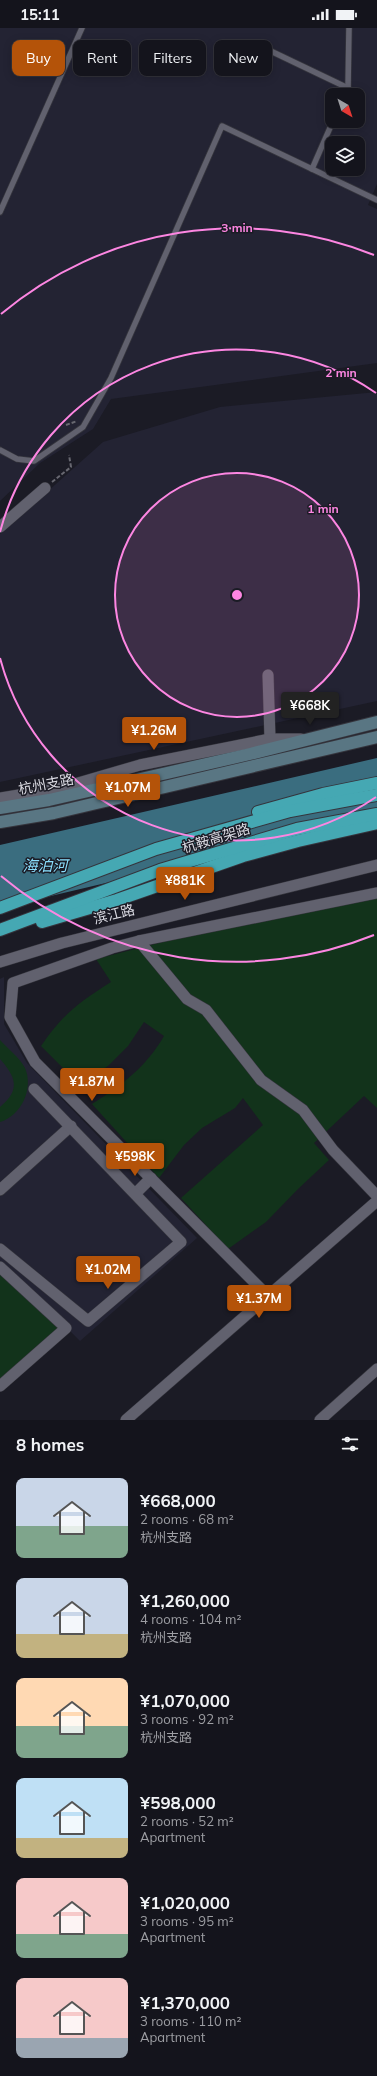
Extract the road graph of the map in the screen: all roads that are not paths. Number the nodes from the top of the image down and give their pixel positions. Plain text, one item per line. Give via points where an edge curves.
1 (82, 28) edge
2 (349, 28) edge
3 (272, 52) edge
4 (348, 88) joint
5 (330, 128) edge
6 (312, 169) junction
7 (377, 200) edge
8 (0, 212) edge
9 (0, 450) edge
10 (45, 488) road end
11 (0, 527) edge
12 (268, 675) dead end
13 (377, 722) edge
14 (377, 737) edge
15 (311, 738) junction
16 (270, 739) junction
17 (377, 783) edge
18 (377, 795) edge
19 (0, 798) edge
20 (0, 808) edge
21 (377, 814) edge
22 (0, 822) edge
23 (377, 823) edge
24 (132, 858) junction
25 (377, 865) edge
26 (377, 893) edge
27 (0, 908) edge
28 (0, 930) edge
29 (0, 934) edge
30 (139, 941) junction
31 (0, 962) edge
32 (34, 1089) dead end
33 (70, 1126) junction
34 (151, 1178) junction
35 (0, 1190) edge
36 (136, 1193) junction
37 (377, 1196) edge
38 (377, 1201) edge
39 (0, 1249) edge
40 (0, 1267) edge
41 (268, 1296) junction
42 (377, 1369) edge
43 (0, 1386) edge
44 (126, 1420) edge
45 (320, 1420) edge

1 - 8 lane
2 - 4 lane
3 - 4 lane
5 - 6 lane
6 - 7 lane
6 - 9 lane via 222,126 111,378 83,427 34,461 17,460
10 - 11 street
12 - 16 street
13 - 15 main road, 杭州支路
14 - 22 main road, 杭州支路 via 54,813
15 - 16 street
15 - 20 main road, 杭州支路 via 50,800
16 - 19 street via 140,765 61,788
17 - 24 highway via 261,811 219,824
18 - 24 highway, 杭鞍高架路 via 290,811
21 - 28 highway, 杭鞍高架路 via 297,829 160,870
23 - 29 highway via 243,856 117,900
24 - 27 highway, 杭鞍高架路
25 - 31 street, 滨江路 via 62,943
26 - 30 street
30 - 34 street via 13,983 10,1017 36,1062
30 - 37 street via 187,999 206,1010 261,1080 303,1110 333,1150
32 - 33 street
33 - 35 street
33 - 36 street
34 - 36 street
34 - 41 street
36 - 39 street via 181,1242 88,1321
38 - 41 street
40 - 43 street via 66,1328
41 - 44 street
42 - 45 street

